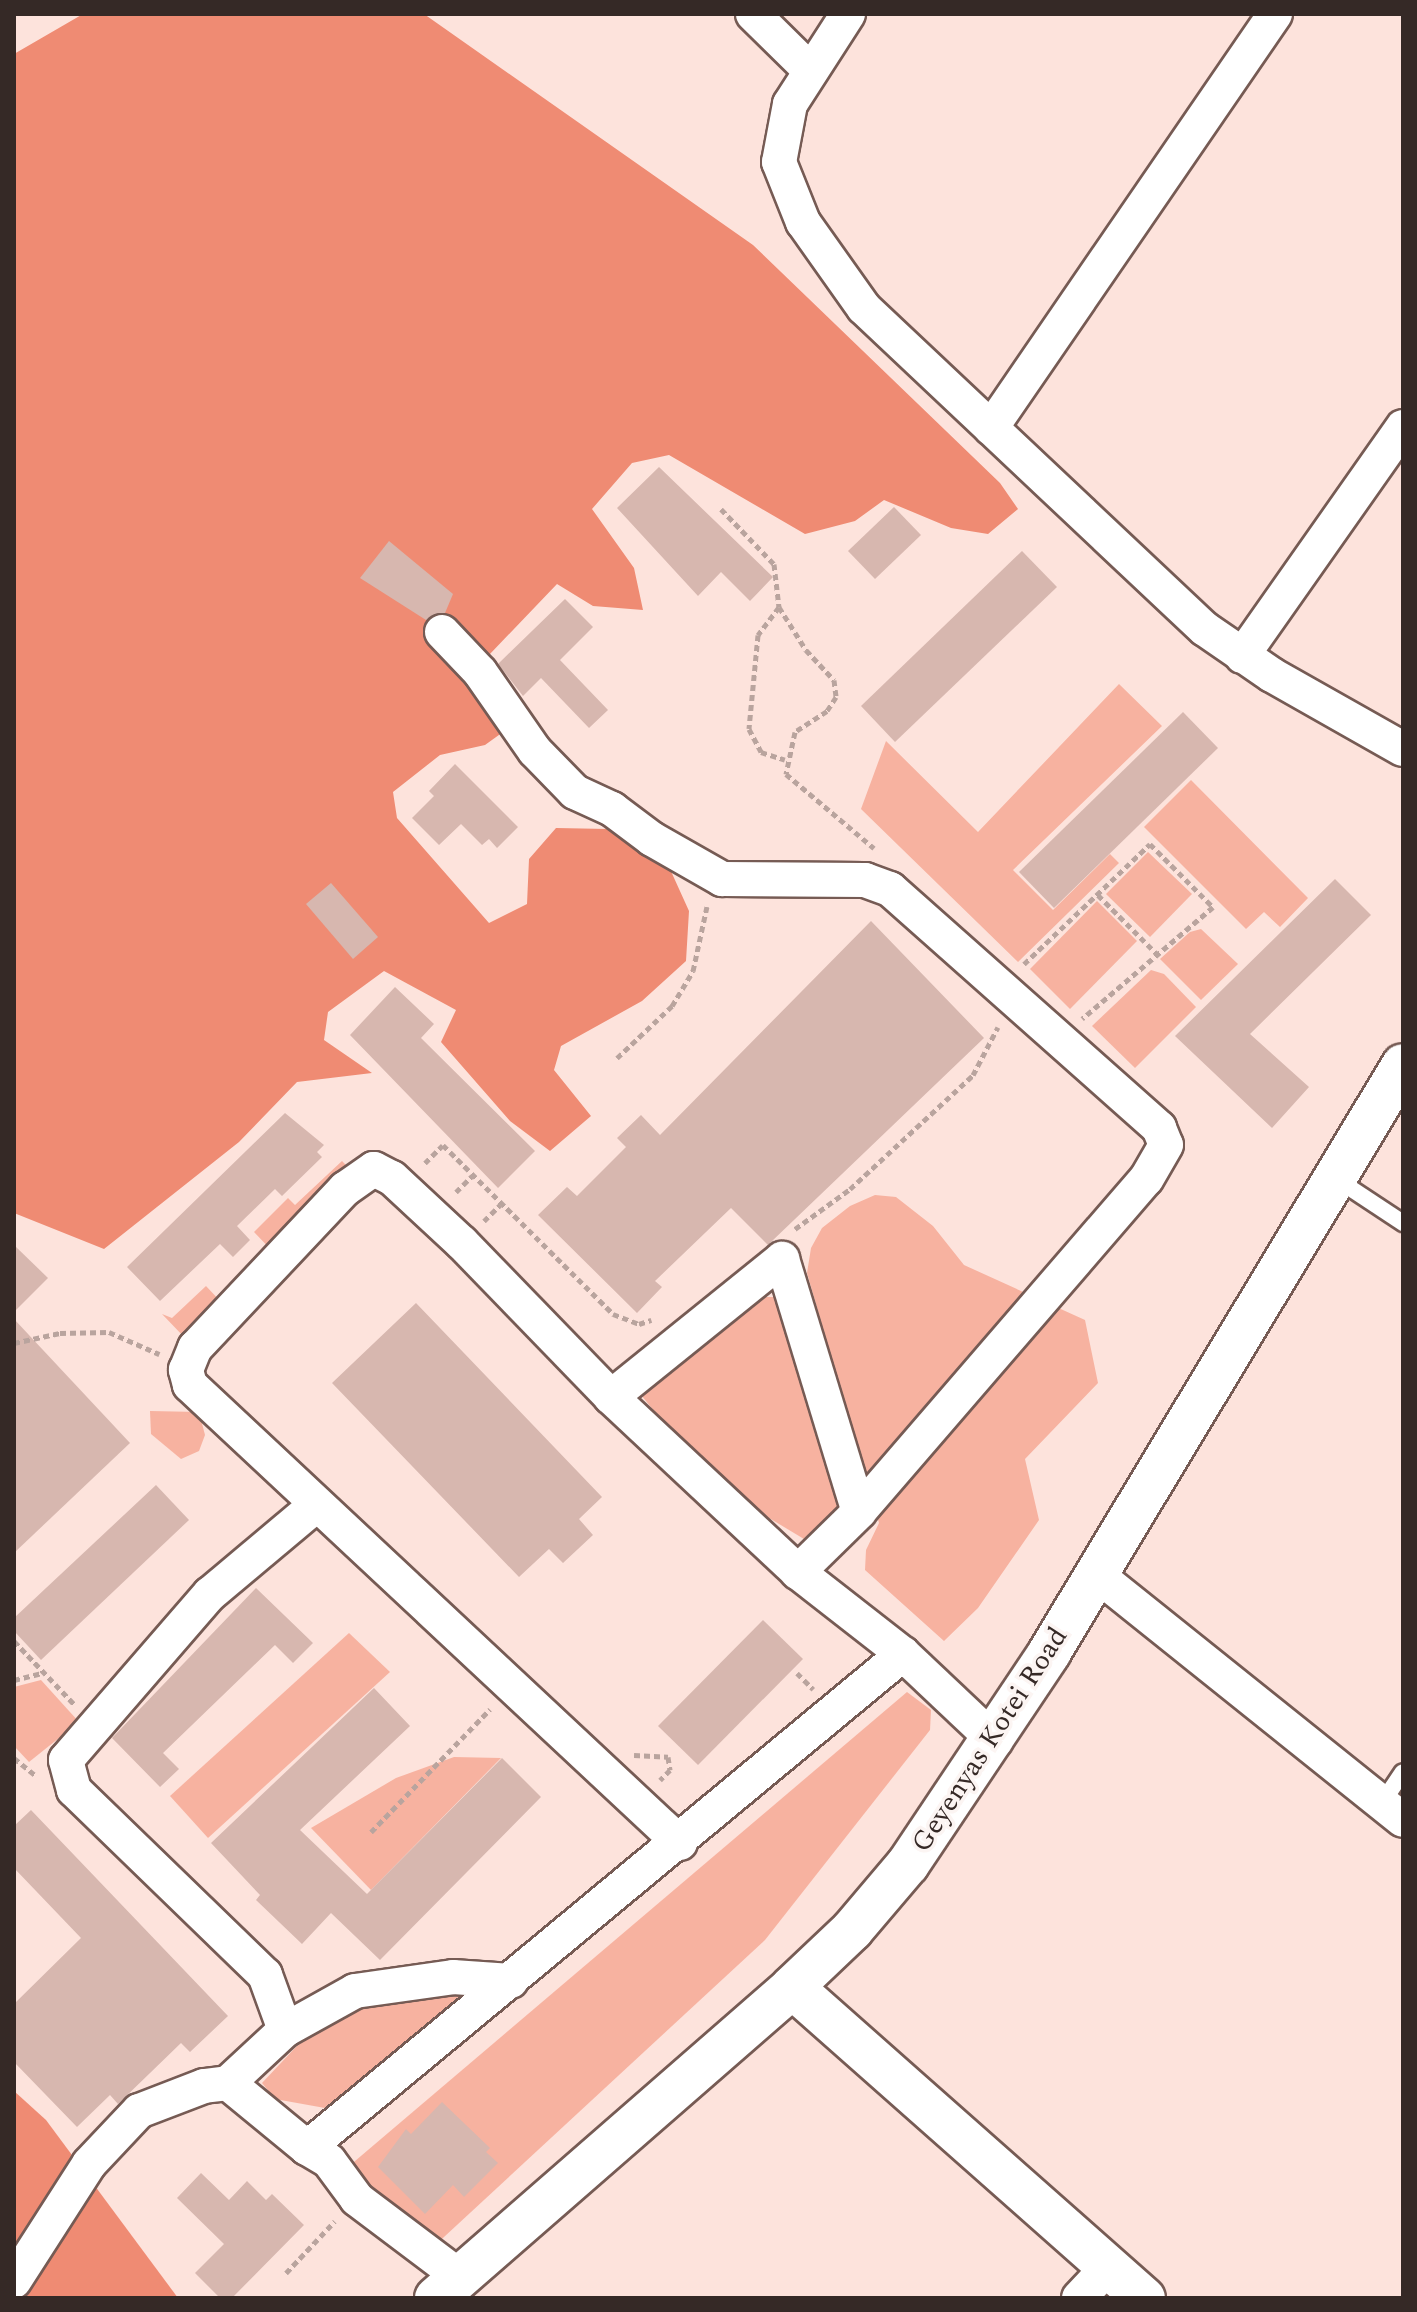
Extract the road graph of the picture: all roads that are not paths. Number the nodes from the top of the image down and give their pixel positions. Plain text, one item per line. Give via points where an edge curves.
1 (753, 14) edge
2 (848, 14) edge
3 (1275, 14) edge
4 (811, 71) junction
5 (1403, 427) edge
6 (991, 428) junction
7 (442, 632) dead end
8 (1242, 656) junction
9 (1403, 749) edge
10 (1403, 1065) edge
11 (1335, 1178) junction
12 (1403, 1223) edge
13 (611, 1397) junction
14 (316, 1505) junction
15 (859, 1512) junction
16 (798, 1572) junction
17 (1096, 1574) junction
18 (903, 1654) junction
19 (995, 1741) junction
20 (1403, 1772) edge
21 (1392, 1811) edge
22 (680, 1843) junction
23 (511, 1981) junction
24 (792, 1987) junction
25 (285, 2030) junction
26 (228, 2083) junction
27 (307, 2148) junction
28 (1109, 2266) junction
29 (14, 2281) edge
30 (448, 2287) edge
31 (1079, 2298) edge
32 (1144, 2298) edge

1 - 4 street
2 - 4 street
3 - 6 street
4 - 6 street via 790,104 779,162 803,222 864,308
5 - 8 street
6 - 8 street via 1205,629
7 - 15 street via 480,672 535,751 575,792 612,809 722,879 865,880 890,889 1159,1128 1166,1145 1146,1179
8 - 9 street
10 - 11 street, Geyenyas Kotei Road
11 - 12 lane
11 - 17 street, Geyenyas Kotei Road
13 - 14 street via 402,1187 374,1169 358,1177 195,1348 186,1370 190,1385 209,1407
13 - 15 street via 782,1259
13 - 16 street
14 - 22 street
14 - 25 street via 210,1594 66,1760 74,1790 265,1975
15 - 16 street
16 - 18 street
17 - 19 street, Geyenyas Kotei Road
17 - 21 street
18 - 19 street
18 - 22 street
19 - 24 street, Geyenyas Kotei Road via 908,1864 852,1930
20 - 21 lane
22 - 23 street
23 - 25 street via 453,1977 355,1991
23 - 27 street
24 - 28 street
24 - 30 street, Geyenyas Kotei Road
25 - 26 street
26 - 27 street
26 - 29 street via 204,2086 139,2111 89,2164
27 - 30 street via 329,2161 357,2199
28 - 31 street
28 - 32 street

